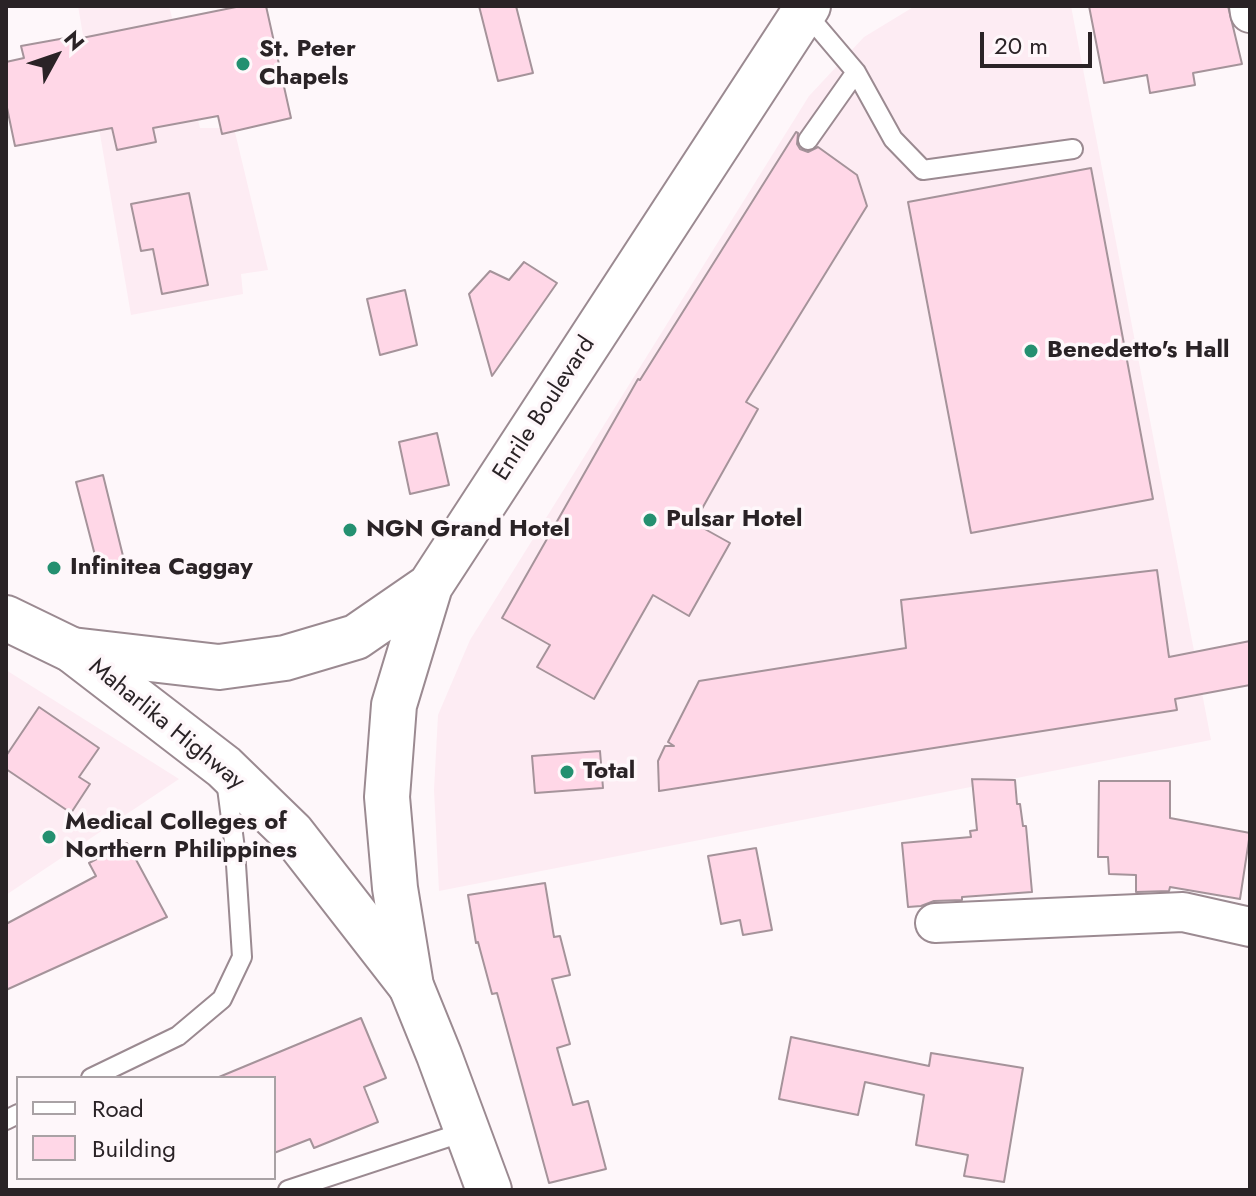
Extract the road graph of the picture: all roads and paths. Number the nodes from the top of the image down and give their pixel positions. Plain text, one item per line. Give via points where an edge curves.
1 (1249, 6) edge
2 (809, 8) edge
3 (1250, 13) edge
4 (856, 72) junction
5 (808, 140) dead end
6 (1073, 149) dead end
7 (430, 586) junction
8 (6, 618) edge
9 (72, 650) junction
10 (224, 767) junction
11 (935, 923) dead end
12 (1250, 927) edge
13 (411, 986) junction
14 (95, 1076) edge
15 (467, 1131) junction
16 (288, 1190) edge
17 (489, 1190) edge

1 - 3 street
2 - 4 lane
2 - 7 main road, Enrile Boulevard
4 - 5 lane
4 - 6 lane via 893,139 923,170
7 - 9 main road via 356,637 285,658 219,667
7 - 13 main road, Enrile Boulevard via 394,705 387,797
8 - 9 main road, Maharlika Highway
9 - 10 main road, Maharlika Highway
10 - 13 main road, Maharlika Highway via 292,833
10 - 14 lane via 242,957 222,999 178,1036
11 - 12 street via 1183,912
13 - 15 main road, Maharlika Highway
15 - 16 lane
15 - 17 main road, Maharlika Highway

